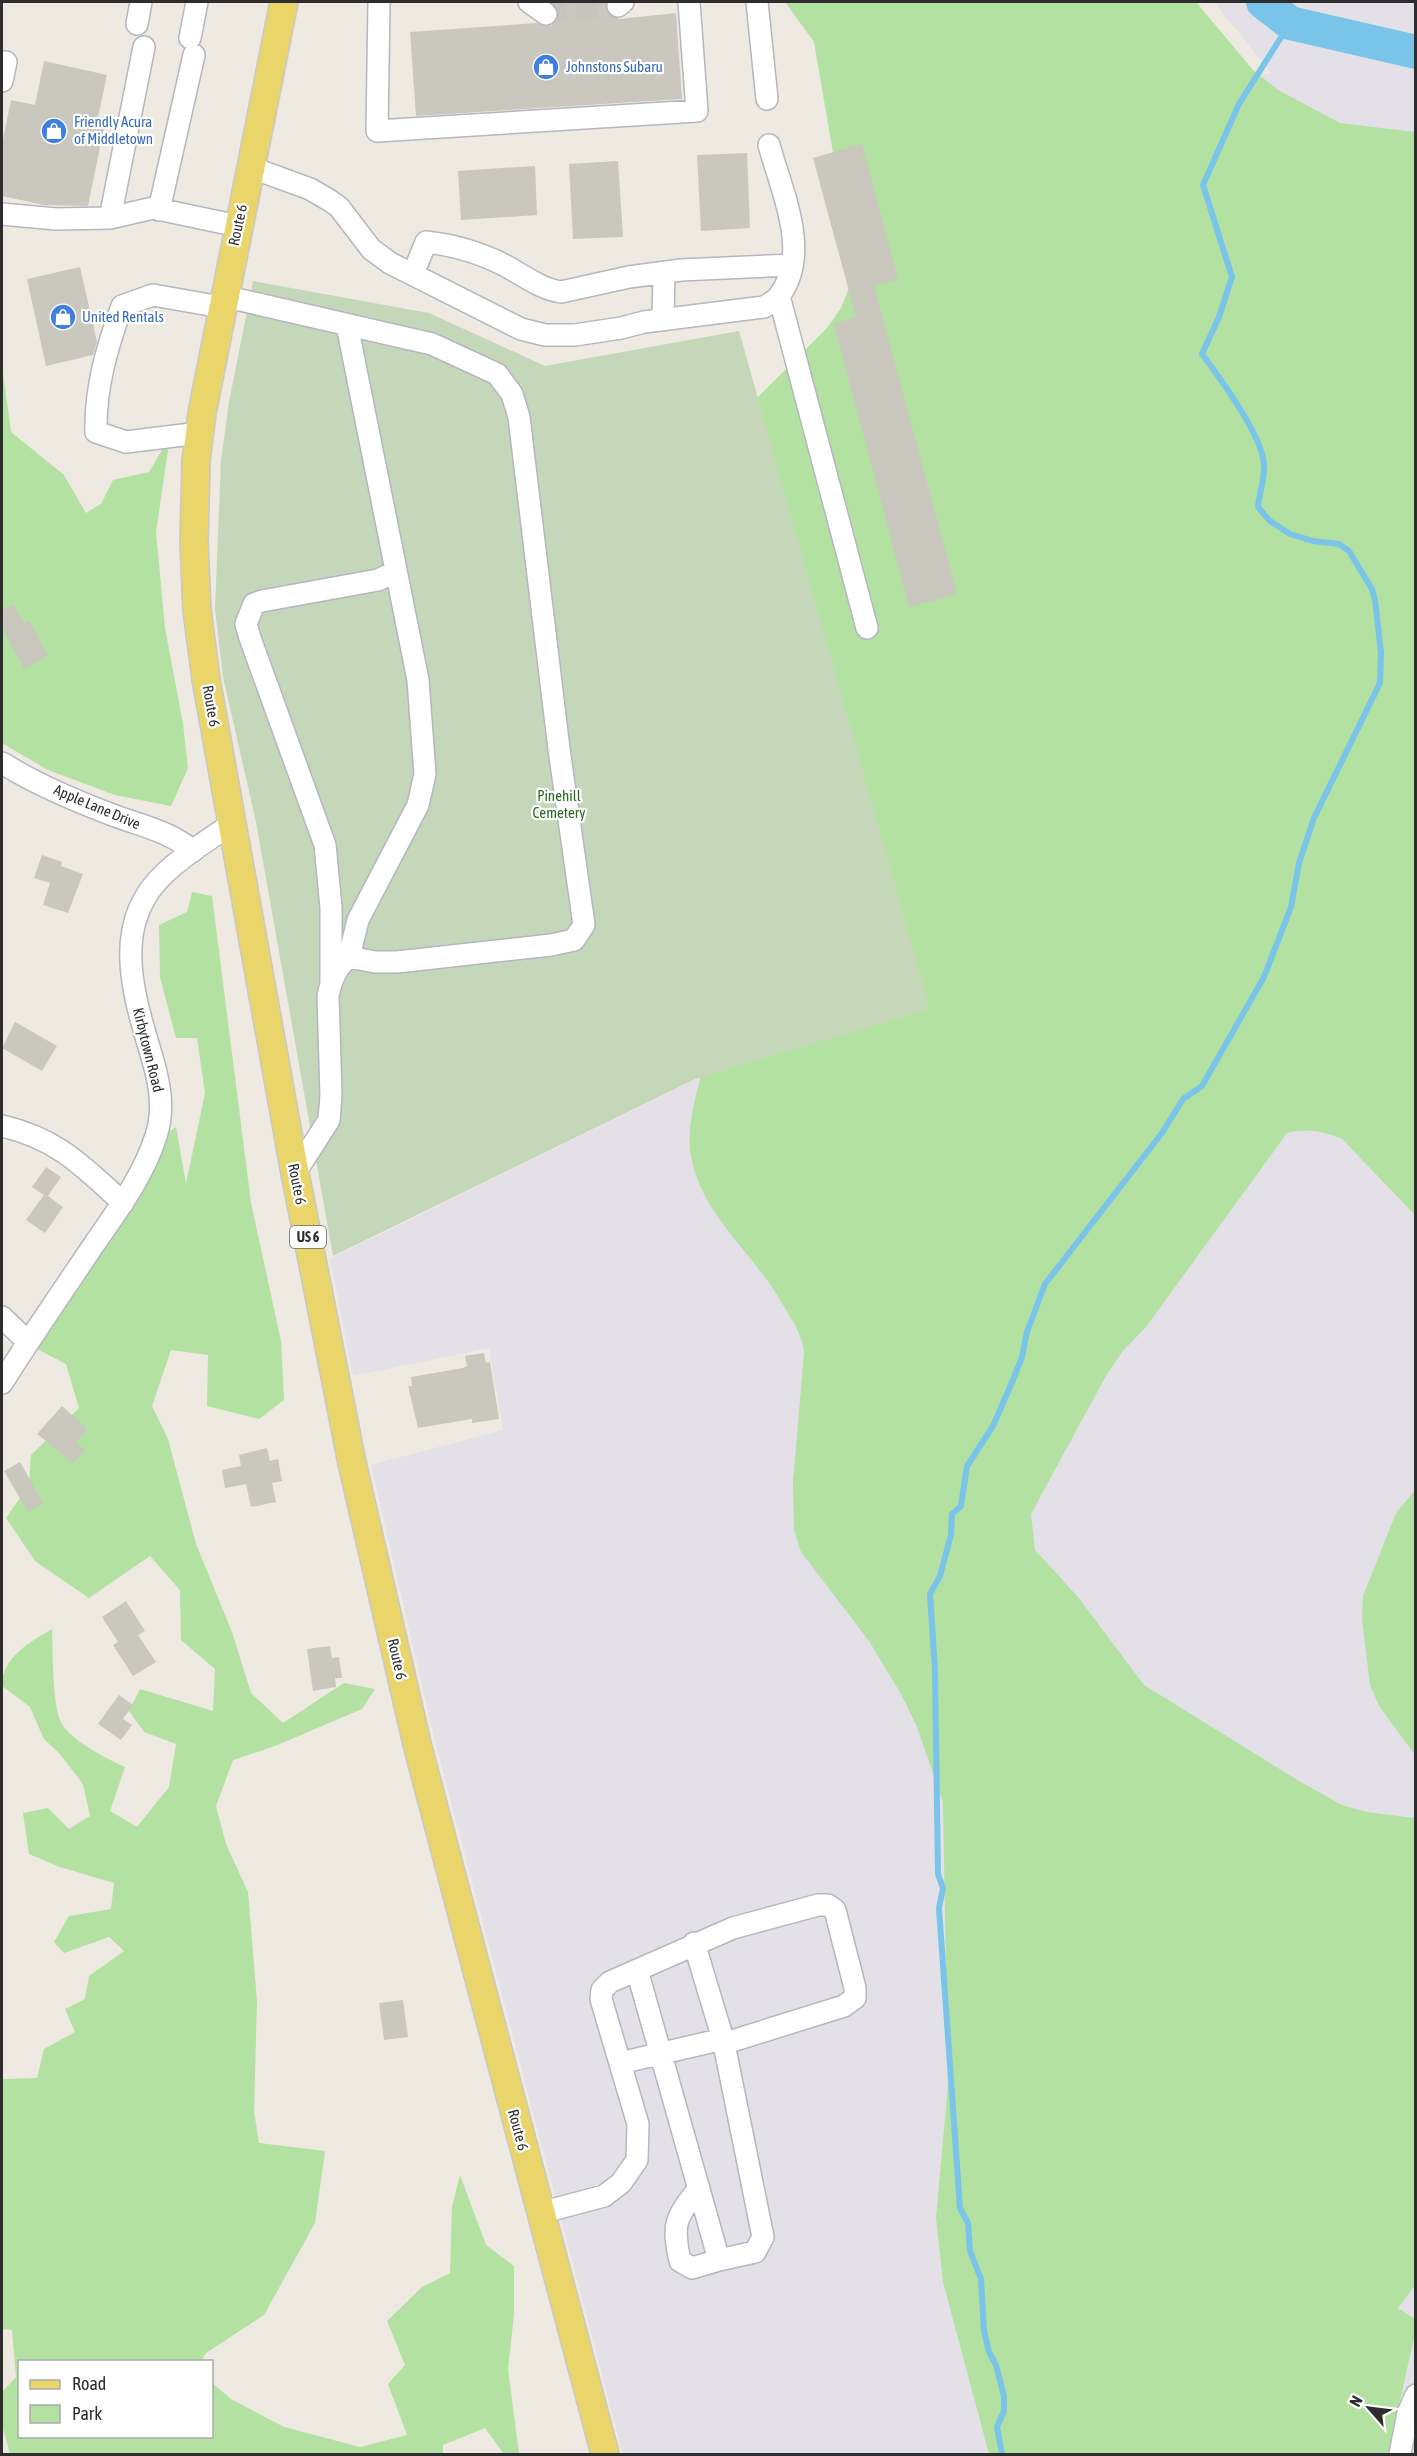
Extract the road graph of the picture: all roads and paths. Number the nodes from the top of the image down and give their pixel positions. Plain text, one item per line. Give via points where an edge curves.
1 (141, 2) edge
2 (197, 2) edge
3 (284, 2) edge
4 (379, 2) edge
5 (689, 2) edge
6 (757, 2) edge
7 (137, 24) dead end
8 (144, 47) dead end
9 (767, 99) dead end
10 (770, 145) dead end
11 (250, 167) junction
12 (159, 210) junction
13 (2, 214) edge
14 (110, 218) junction
15 (238, 226) junction
16 (792, 265) junction
17 (664, 272) junction
18 (414, 274) junction
19 (779, 296) junction
20 (222, 301) junction
21 (663, 320) junction
22 (347, 325) junction
23 (199, 433) junction
24 (395, 572) junction
25 (867, 628) dead end
26 (2, 763) edge
27 (231, 824) junction
28 (193, 851) junction
29 (349, 957) junction
30 (330, 982) junction
31 (2, 1126) edge
32 (295, 1173) junction
33 (123, 1203) junction
34 (2, 1317) edge
35 (28, 1342) junction
36 (2, 1383) edge
37 (694, 1943) junction
38 (637, 1970) junction
39 (723, 2039) junction
40 (660, 2052) junction
41 (620, 2063) junction
42 (699, 2188) junction
43 (540, 2213) junction
44 (719, 2260) junction
45 (1416, 2395) edge
46 (605, 2454) edge
47 (1400, 2454) edge

1 - 7 street
2 - 12 street via 192,47
3 - 11 main road, Route 6 / US 6
4 - 5 street via 377,130 697,111
6 - 9 street
8 - 14 street
10 - 16 street via 794,237
11 - 15 main road, Route 6 / US 6
11 - 18 street via 329,200 339,207 371,249
12 - 14 street
12 - 15 street
13 - 14 street
15 - 20 main road, Route 6 / US 6
16 - 17 street
16 - 19 street
17 - 18 street via 561,292 474,252 426,242
17 - 21 street
18 - 21 street via 521,329 545,335 575,335
19 - 21 street via 764,307
19 - 25 street
20 - 22 street
20 - 23 main road, Route 6 / US 6
20 - 23 street via 153,295 122,306 108,344 96,406 96,432 126,442
22 - 24 street
22 - 29 street via 442,348 497,374 512,394 519,417 584,925 574,940 551,945 397,962
23 - 27 main road, Route 6 / US 6 via 194,543 197,610
24 - 29 street via 418,680 424,785 418,805 358,920
24 - 30 street via 378,580 262,601 254,604 247,617 250,638 325,844 331,907
26 - 28 street, Apple Lane Drive via 107,813 180,840
27 - 28 street, Kirbytown Road
27 - 32 main road, Route 6 / US 6
28 - 33 street, Kirbytown Road via 167,871 146,896 130,939 131,982 156,1069 161,1113 146,1163
29 - 30 street
30 - 32 street via 329,1120
31 - 33 street via 33,1134 65,1151
32 - 43 main road, Route 6 / US 6 via 352,1462 399,1667
33 - 35 street, Kirbytown Road
34 - 35 street
35 - 36 street, Kirbytown Road
37 - 38 street
37 - 39 street
37 - 39 street via 818,1905 835,1910 855,1998 844,2006 732,2041
38 - 40 street
38 - 41 street via 602,1990 601,1999
39 - 40 street
39 - 44 street via 763,2237 755,2252
40 - 41 street
40 - 42 street
41 - 43 street via 638,2124 637,2160 621,2183 604,2196
42 - 44 street
42 - 44 street via 679,2214 674,2234 680,2261 692,2268
43 - 46 main road, Route 6 / US 6
45 - 47 street via 1408,2413

